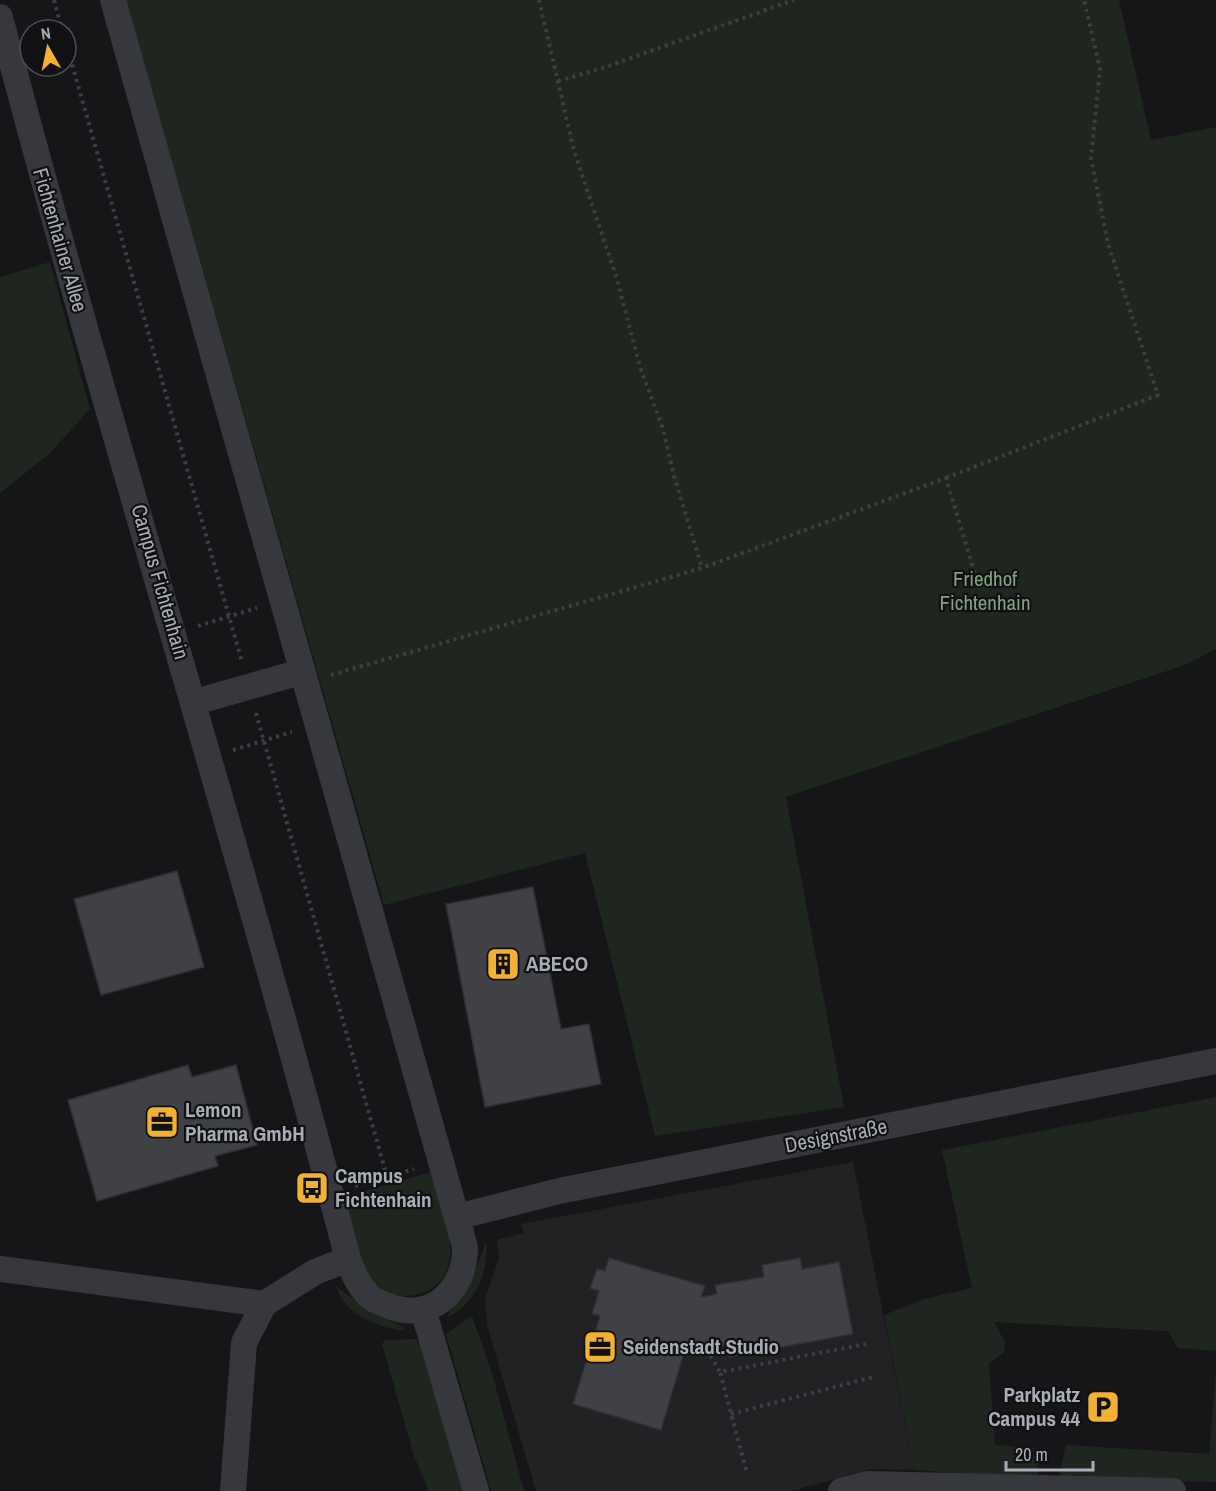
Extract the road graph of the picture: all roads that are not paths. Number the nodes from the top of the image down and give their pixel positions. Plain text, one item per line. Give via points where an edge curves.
1 (113, 0) edge
2 (0, 17) edge
3 (125, 463) joint
4 (302, 677) junction
5 (195, 702) junction
6 (1216, 1061) edge
7 (458, 1217) junction
8 (348, 1259) junction
9 (0, 1269) edge
10 (264, 1304) junction
11 (423, 1309) junction
12 (233, 1491) edge
13 (477, 1491) edge
14 (842, 1491) edge
15 (1173, 1491) edge

1 - 4 street
2 - 3 street, Fichtenhainer Allee via 50,207
3 - 5 street, Campus Fichtenhain
4 - 5 street
4 - 7 street
5 - 8 street, Campus Fichtenhain
6 - 7 street, Designstraße via 559,1191
7 - 11 street via 465,1247 460,1281 440,1301
8 - 10 street via 315,1272
8 - 11 street, Campus Fichtenhain via 356,1280 369,1297 407,1311
9 - 10 street
10 - 12 street via 244,1343
11 - 13 street
14 - 15 street via 867,1484

